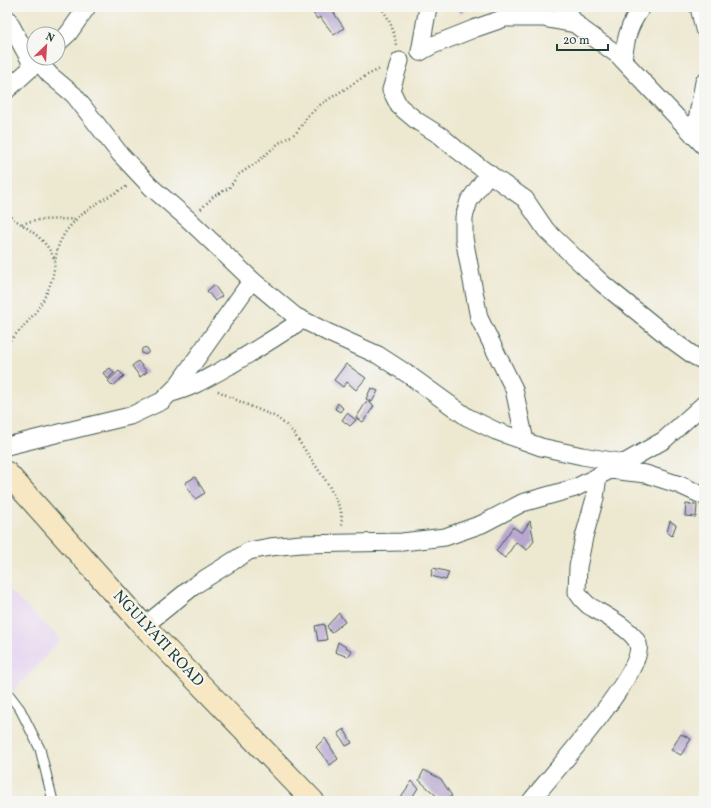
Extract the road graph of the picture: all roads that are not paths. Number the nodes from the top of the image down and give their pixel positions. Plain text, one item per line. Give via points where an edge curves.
1 (87, 7) edge
2 (428, 7) edge
3 (562, 7) edge
4 (642, 7) edge
5 (698, 7) edge
6 (7, 18) edge
7 (580, 28) junction
8 (704, 29) edge
9 (66, 36) edge
10 (26, 45) edge
11 (623, 60) junction
12 (398, 62) road end
13 (34, 66) edge
14 (42, 66) edge
15 (704, 82) edge
16 (7, 90) edge
17 (699, 141) edge
18 (489, 173) junction
19 (252, 280) junction
20 (302, 320) junction
21 (704, 361) edge
22 (170, 393) junction
23 (704, 404) edge
24 (525, 441) junction
25 (7, 446) edge
26 (611, 470) junction
27 (7, 473) edge
28 (704, 496) edge
29 (144, 626) junction
30 (7, 692) edge
31 (53, 801) edge
32 (313, 801) edge
33 (531, 801) edge

1 - 9 street
2 - 7 street via 420,52 505,18 543,18 575,24
3 - 7 street
4 - 11 street via 627,33
5 - 8 street
6 - 10 street
7 - 11 street
11 - 17 street
12 - 18 street via 391,90 399,106
13 - 16 street
14 - 19 street via 74,95 142,178
15 - 17 street
18 - 21 street via 526,199 546,230 603,284 672,340
18 - 24 street via 469,201 464,217 464,238 479,318 514,389
19 - 20 street
19 - 22 street
20 - 22 street via 199,383
20 - 24 street via 378,355 467,417
22 - 25 street via 162,401 130,416
23 - 26 street via 664,440
24 - 26 street via 582,456
26 - 28 street via 646,474
26 - 29 street via 575,488 522,503 482,524 445,536 402,542 301,544 249,552 195,585
26 - 33 street via 595,498 584,537 578,567 577,592 588,605 632,635 638,645 638,654 612,702
27 - 29 main road, NGULYATI ROAD
29 - 32 main road, NGULYATI ROAD
30 - 31 lane via 20,709 40,749

